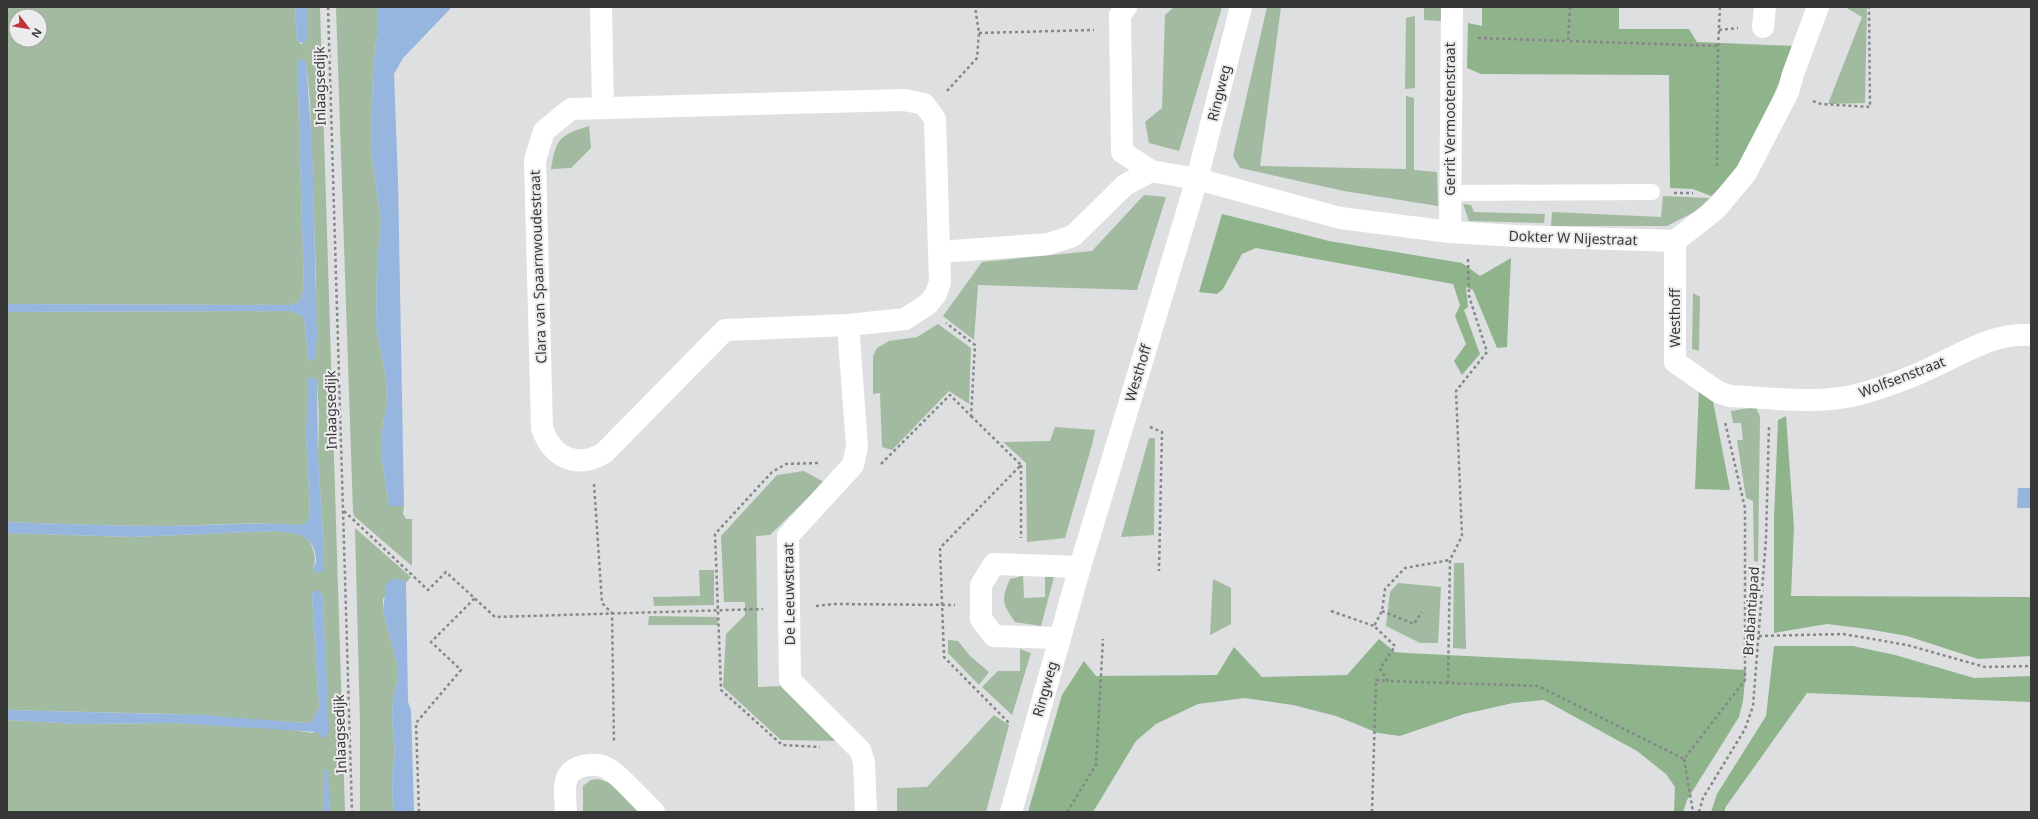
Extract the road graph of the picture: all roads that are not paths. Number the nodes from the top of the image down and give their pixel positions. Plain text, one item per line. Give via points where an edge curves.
1 (601, 7) edge
2 (1126, 7) edge
3 (1241, 7) edge
4 (1452, 7) edge
5 (1818, 7) edge
6 (603, 108) junction
7 (1151, 171) junction
8 (1197, 179) junction
9 (1652, 192) dead end
10 (1450, 193) junction
11 (1459, 232) junction
12 (1675, 241) junction
13 (940, 252) junction
14 (848, 325) junction
15 (2031, 335) edge
16 (1769, 398) joint
17 (1080, 567) junction
18 (1059, 638) junction
19 (566, 812) edge
20 (654, 812) edge
21 (866, 812) edge
22 (1011, 812) edge

1 - 6 street
2 - 7 street via 1120,15 1122,152
3 - 8 street, Ringweg
4 - 10 street, Gerrit Vermootenstraat
5 - 12 street via 1788,92 1746,173 1716,209
6 - 13 street, Clara van Spaarnwoudestraat via 904,100 924,104 935,119
6 - 14 street, Clara van Spaarnwoudestraat via 571,110 544,131 534,160 542,428 546,441 562,456 573,460 593,460 604,453 725,330
7 - 8 street
7 - 13 street via 1125,185 1073,236 1048,244
8 - 11 street, Dokter W Nijestraat via 1340,218
8 - 17 street, Westhoff
9 - 10 lane
10 - 11 street, Gerrit Vermootenstraat
11 - 12 street, Dokter W Nijestraat
12 - 16 street, Westhoff via 1675,362 1718,392 1730,396
13 - 14 street via 940,282 936,294 924,307 905,319
14 - 21 street, De Leeuwstraat via 857,446 853,463 843,477 788,536 790,680 860,750 864,762
15 - 16 street, Wolfsenstraat via 1998,337 1914,375 1859,394 1827,399
17 - 18 street, Ringweg
17 - 18 street via 994,564 981,585 981,619 994,636
18 - 22 street, Ringweg
19 - 20 street via 565,783 569,773 580,766 596,764 611,770

